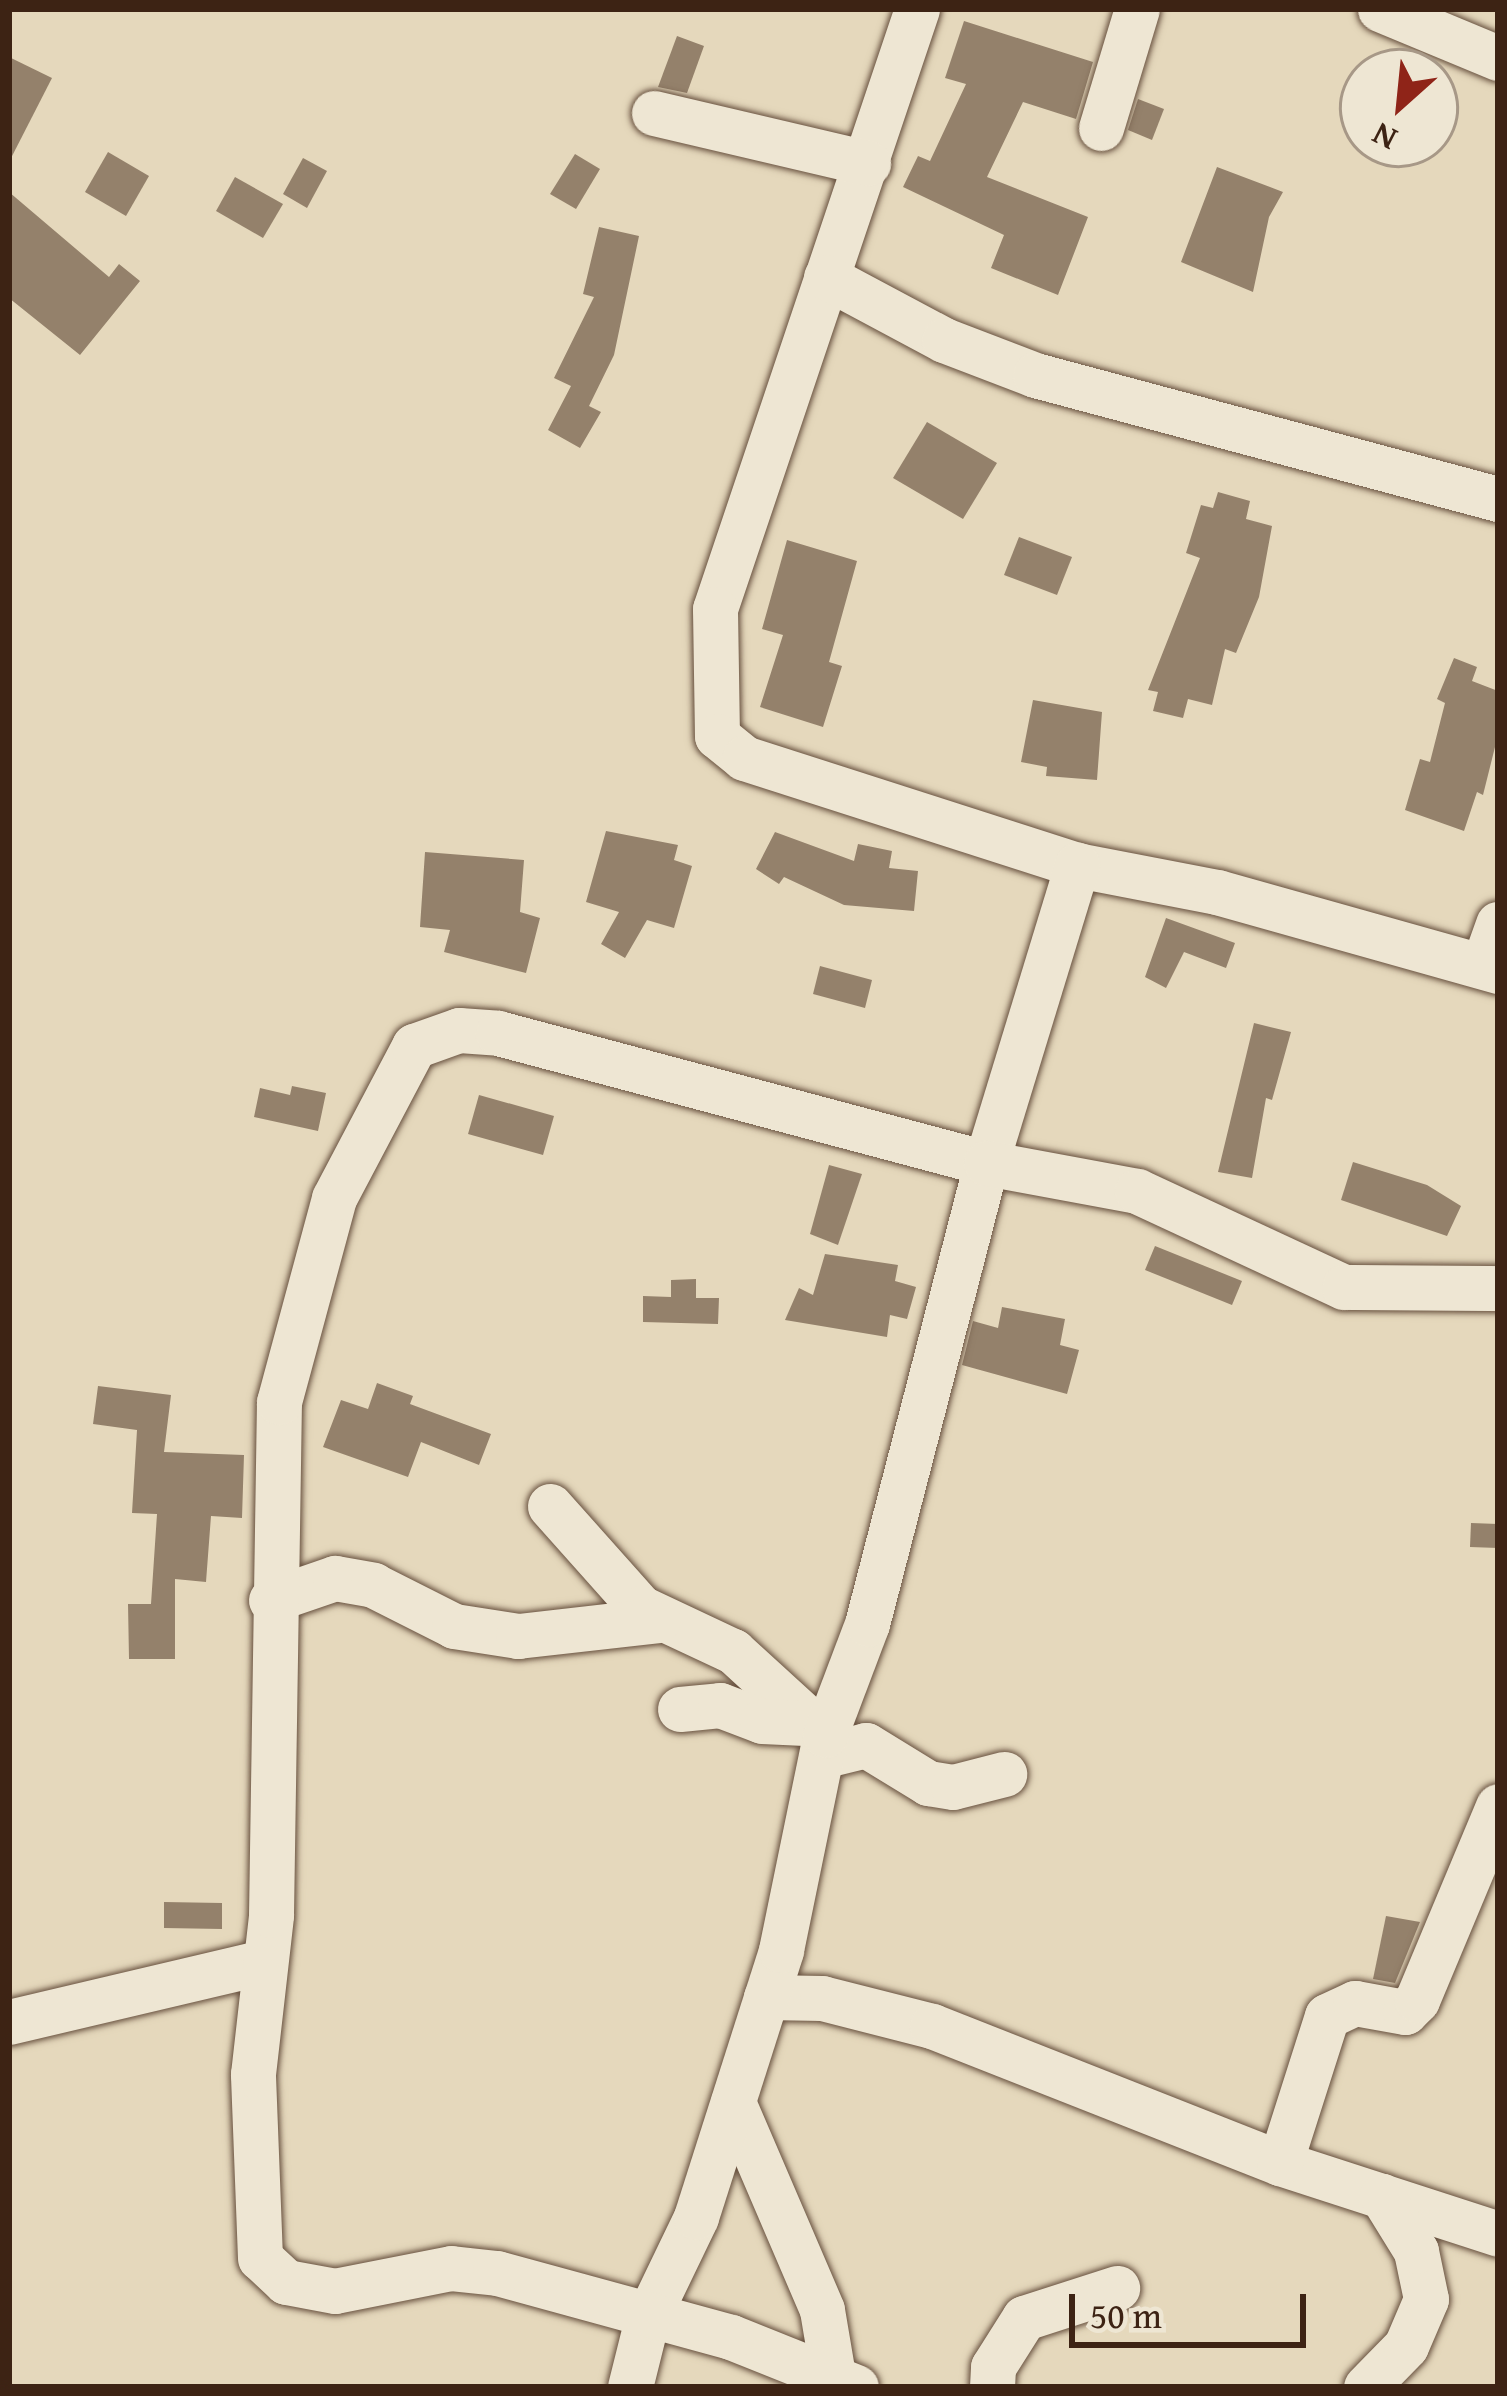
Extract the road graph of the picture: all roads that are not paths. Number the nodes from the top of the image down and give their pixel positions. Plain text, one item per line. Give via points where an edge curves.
1 (917, 9) edge
2 (1138, 9) edge
3 (1380, 9) edge
4 (1498, 58) edge
5 (654, 113) dead end
6 (1101, 128) dead end
7 (868, 163) junction
8 (826, 277) junction
9 (1498, 499) edge
10 (1077, 865) junction
11 (1493, 954) edge
12 (986, 1163) junction
13 (1498, 1288) edge
14 (550, 1506) dead end
15 (271, 1600) junction
16 (658, 1620) junction
17 (680, 1708) dead end
18 (817, 1738) junction
19 (1004, 1774) dead end
20 (1498, 1807) edge
21 (263, 1962) junction
22 (766, 1997) junction
23 (9, 2022) edge
24 (733, 2102) junction
25 (1280, 2162) junction
26 (1382, 2196) junction
27 (1498, 2234) edge
28 (1117, 2288) dead end
29 (647, 2318) junction
30 (841, 2382) edge
31 (631, 2387) edge
32 (992, 2387) edge
33 (1366, 2387) edge

1 - 7 street
2 - 6 street
3 - 4 street
5 - 7 street
7 - 8 street
8 - 9 street via 944,340 1035,375
8 - 10 street via 716,609 717,736 744,758
10 - 11 street
10 - 12 street
12 - 13 street via 1137,1191 1344,1287
12 - 15 street via 498,1033 459,1030 414,1046 334,1198 304,1299 279,1402
12 - 18 street via 868,1624
14 - 16 street
15 - 16 street via 335,1577 373,1585 454,1626 518,1636
15 - 21 street via 271,1915
16 - 18 street via 733,1651
17 - 18 street via 721,1705
18 - 19 street via 866,1745 928,1783 953,1787
18 - 22 street
20 - 25 street via 1417,2000 1405,2012 1355,2003 1327,2016
21 - 23 street
21 - 29 street via 253,2074 260,2258 286,2282 335,2291 451,2267 497,2273
22 - 24 street
22 - 25 street via 822,1998 932,2026
24 - 29 street via 696,2217
24 - 30 street via 823,2310
25 - 26 street
26 - 27 street
26 - 33 street via 1416,2251 1426,2299 1406,2345
28 - 32 street via 1024,2318 993,2367
29 - 30 street
29 - 31 street

